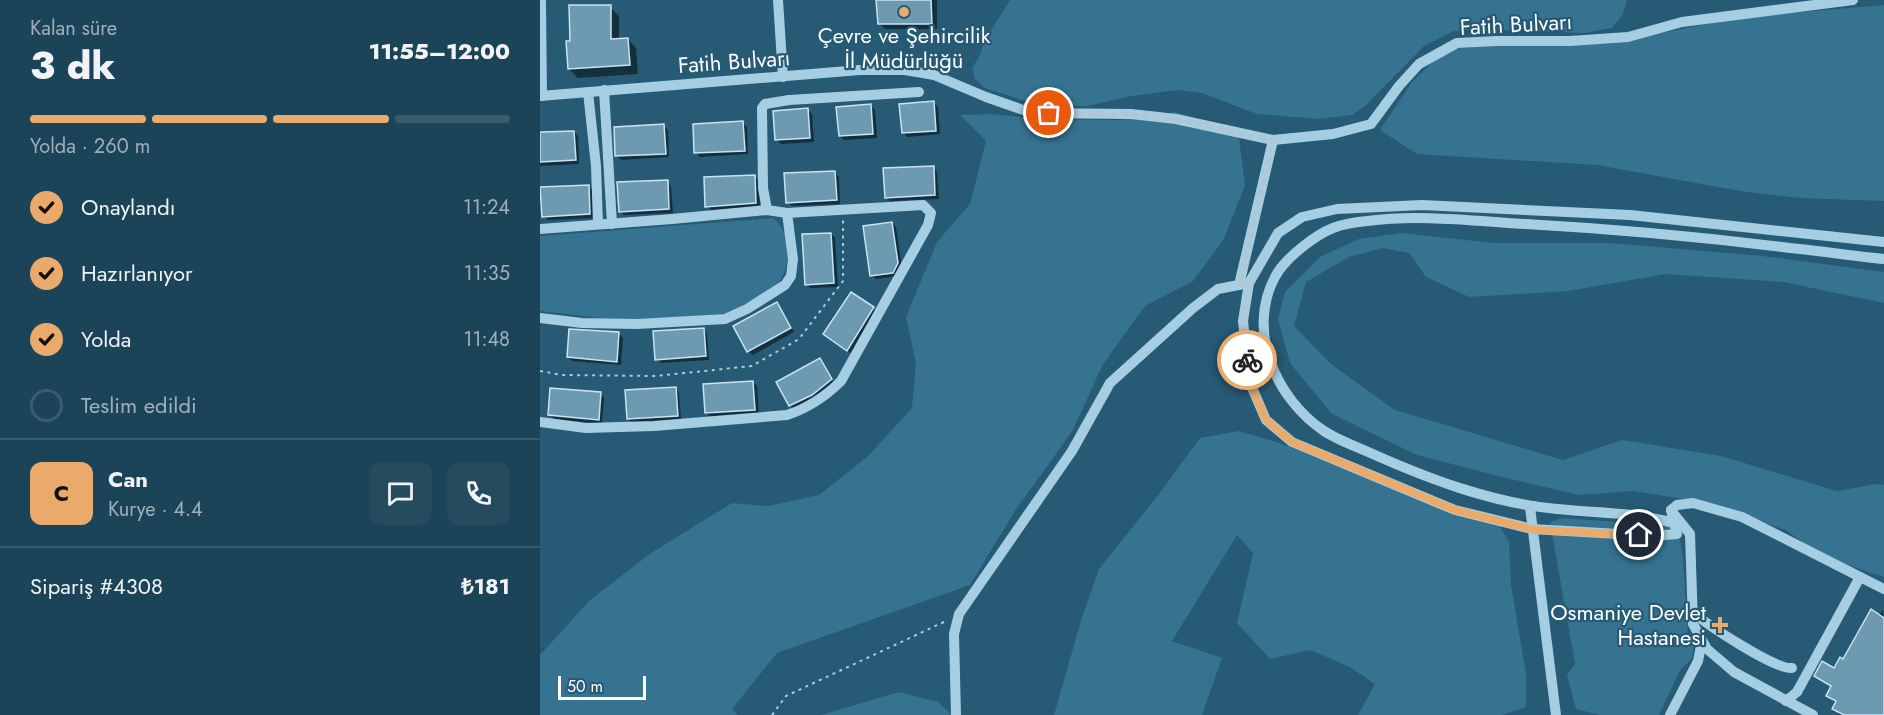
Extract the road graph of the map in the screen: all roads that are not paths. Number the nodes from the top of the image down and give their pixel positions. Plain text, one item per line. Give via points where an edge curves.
1 (541, 0) edge
2 (778, 0) edge
3 (1853, 0) edge
4 (783, 77) junction
5 (604, 90) junction
6 (588, 92) junction
7 (919, 92) dead end
8 (541, 96) edge
9 (1273, 140) junction
10 (767, 210) junction
11 (787, 213) junction
12 (598, 224) junction
13 (612, 224) junction
14 (540, 229) edge
15 (1884, 242) edge
16 (1884, 259) edge
17 (1244, 284) junction
18 (540, 318) edge
19 (540, 422) edge
20 (1534, 506) junction
21 (1671, 510) junction
22 (1532, 529) junction
23 (1860, 577) junction
24 (1884, 589) edge
25 (1692, 611) junction
26 (1702, 641) junction
27 (1792, 668) dead end
28 (1786, 700) junction
29 (956, 715) edge
30 (1556, 715) edge
31 (1670, 715) edge
32 (1813, 715) edge

1 - 8 street
2 - 4 street
3 - 9 street, Fatih Bulvarı via 1691,20 1628,37 1457,43 1419,64 1371,124 1333,134
4 - 5 street, Fatih Bulvarı
4 - 9 street, Fatih Bulvarı via 905,70 934,75 1032,113 1131,114 1176,119
5 - 6 street, Fatih Bulvarı
5 - 13 street
6 - 8 street, Fatih Bulvarı
6 - 12 street
7 - 10 street via 765,104 762,108
9 - 17 street
10 - 11 street
10 - 13 street
11 - 18 street via 793,259 791,276 785,285 725,319 637,324
11 - 19 street via 924,206 931,213 928,225 840,381 823,397 787,415 631,427 586,428
12 - 13 street
12 - 14 street
15 - 17 street via 1630,215 1422,205 1337,209 1302,217 1278,233
16 - 20 street via 1626,230 1419,218 1333,227 1291,257 1275,276 1268,296 1264,337 1273,372 1296,409 1325,432 1383,458 1503,502
17 - 22 street via 1243,321 1250,383 1266,420 1292,442 1455,510
17 - 29 street via 1218,289 1110,383 1072,451 959,614 954,634
20 - 21 street via 1613,512 1673,523
20 - 22 street via 1530,507
21 - 22 street via 1677,534
21 - 23 street via 1693,503 1742,517
21 - 25 street via 1690,534
22 - 30 street
23 - 24 street
23 - 28 street via 1797,692
25 - 26 street via 1693,624
25 - 27 street via 1767,659
26 - 28 street via 1734,672
26 - 31 street via 1698,661
28 - 32 street

